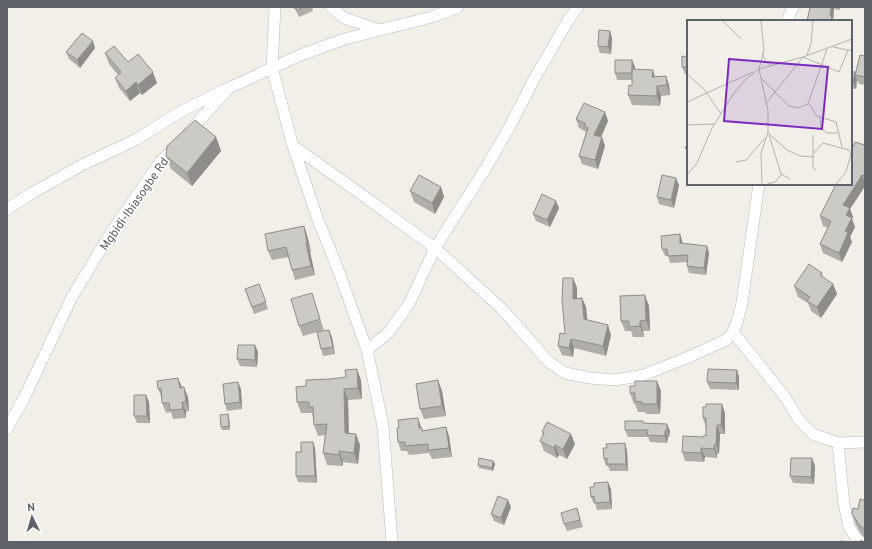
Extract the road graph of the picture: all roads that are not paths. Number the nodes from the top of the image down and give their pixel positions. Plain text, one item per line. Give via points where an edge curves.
1 (275, 7) edge
2 (331, 7) edge
3 (458, 7) edge
4 (578, 7) edge
5 (793, 7) edge
6 (788, 20) edge
7 (380, 30) junction
8 (272, 68) junction
9 (229, 88) junction
10 (293, 146) junction
11 (759, 185) edge
12 (7, 209) edge
13 (435, 248) junction
14 (733, 332) junction
15 (368, 350) junction
16 (7, 429) edge
17 (865, 442) edge
18 (838, 443) junction
19 (392, 542) edge
20 (860, 542) edge

1 - 8 street
2 - 7 street via 344,18
3 - 7 street, Mgbidi-Ibiasogbe Rd via 432,17
4 - 13 street via 568,19 484,171
5 - 6 street
7 - 8 street, Mgbidi-Ibiasogbe Rd via 303,54
8 - 9 street, Mgbidi-Ibiasogbe Rd
8 - 10 street
9 - 12 street via 180,112 137,139 82,165
9 - 16 street, Mgbidi-Ibiasogbe Rd via 161,161 112,231 72,297
10 - 13 street
10 - 15 street via 318,220
11 - 14 street via 742,303
13 - 14 street via 501,308 549,362 565,373 615,380 644,375 714,346 726,340
13 - 15 street via 409,304 389,332
14 - 18 street via 785,397 799,420 813,434
15 - 19 street via 383,426
17 - 18 street
18 - 20 street via 849,527

